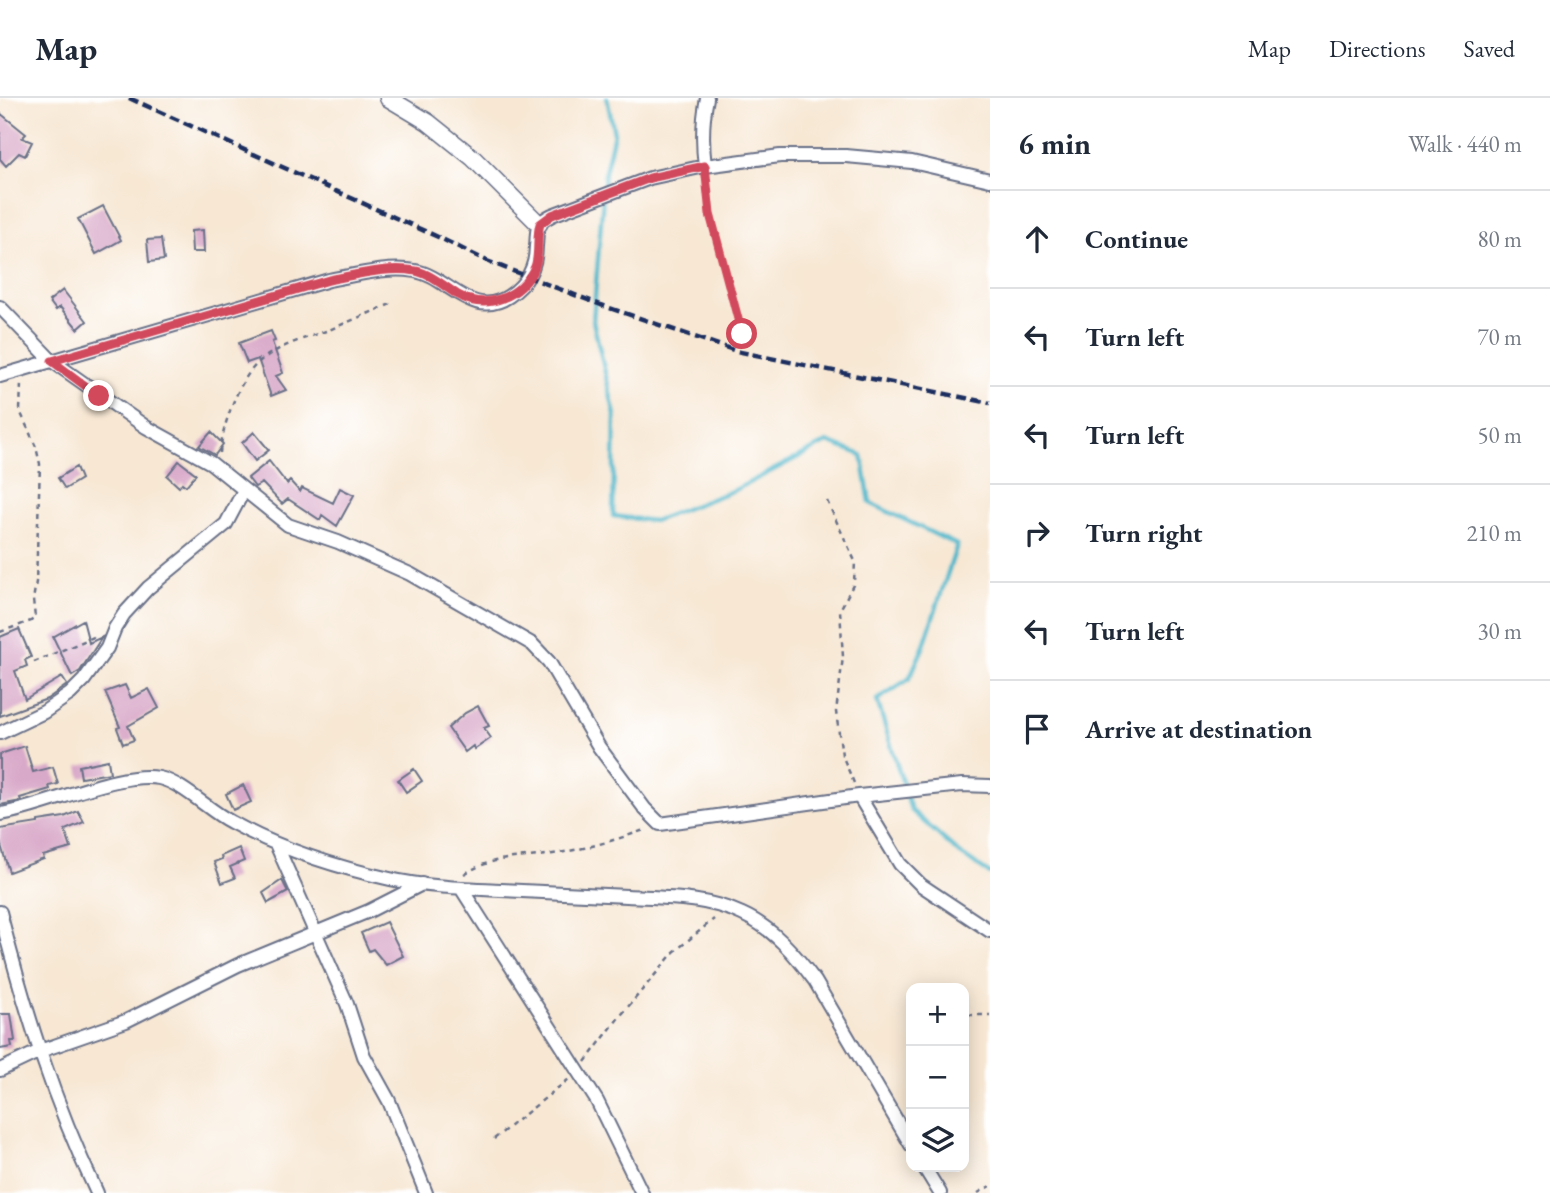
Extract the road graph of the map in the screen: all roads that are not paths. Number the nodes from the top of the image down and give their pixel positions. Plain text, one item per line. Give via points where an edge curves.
1 (388, 98) edge
2 (707, 98) edge
3 (705, 166) junction
4 (990, 180) edge
5 (540, 224) junction
6 (0, 307) edge
7 (52, 361) junction
8 (0, 376) edge
9 (244, 490) junction
10 (0, 733) edge
11 (990, 786) edge
12 (859, 796) junction
13 (0, 814) edge
14 (276, 844) junction
15 (422, 884) junction
16 (461, 888) junction
17 (0, 912) edge
18 (990, 931) edge
19 (315, 934) junction
20 (40, 1051) junction
21 (0, 1070) edge
22 (906, 1136) edge
23 (927, 1172) edge
24 (97, 1193) edge
25 (426, 1193) edge
26 (642, 1193) edge
27 (940, 1193) edge

1 - 5 street via 473,158
2 - 3 street via 702,118
3 - 4 street via 780,156 846,156 912,162
3 - 5 street via 650,178 567,208
5 - 7 street via 535,267 518,289 492,302 472,301 417,271 362,274
6 - 7 street
7 - 8 street
7 - 9 street via 146,427 200,456
9 - 10 street via 226,524 148,588 124,614 107,648 70,694
9 - 12 street via 288,525 410,573 532,644 549,662 599,747 660,824
11 - 12 street
12 - 18 street via 900,864 921,885
13 - 14 street via 131,778 158,778
14 - 15 street via 359,872
14 - 19 street
15 - 16 street
15 - 19 street
16 - 22 street via 692,900 728,909 762,925 799,958 815,981
16 - 26 street via 597,1101
17 - 20 street
19 - 20 street via 221,973 126,1021
19 - 25 street
20 - 21 street
20 - 24 street via 69,1133
23 - 27 street

